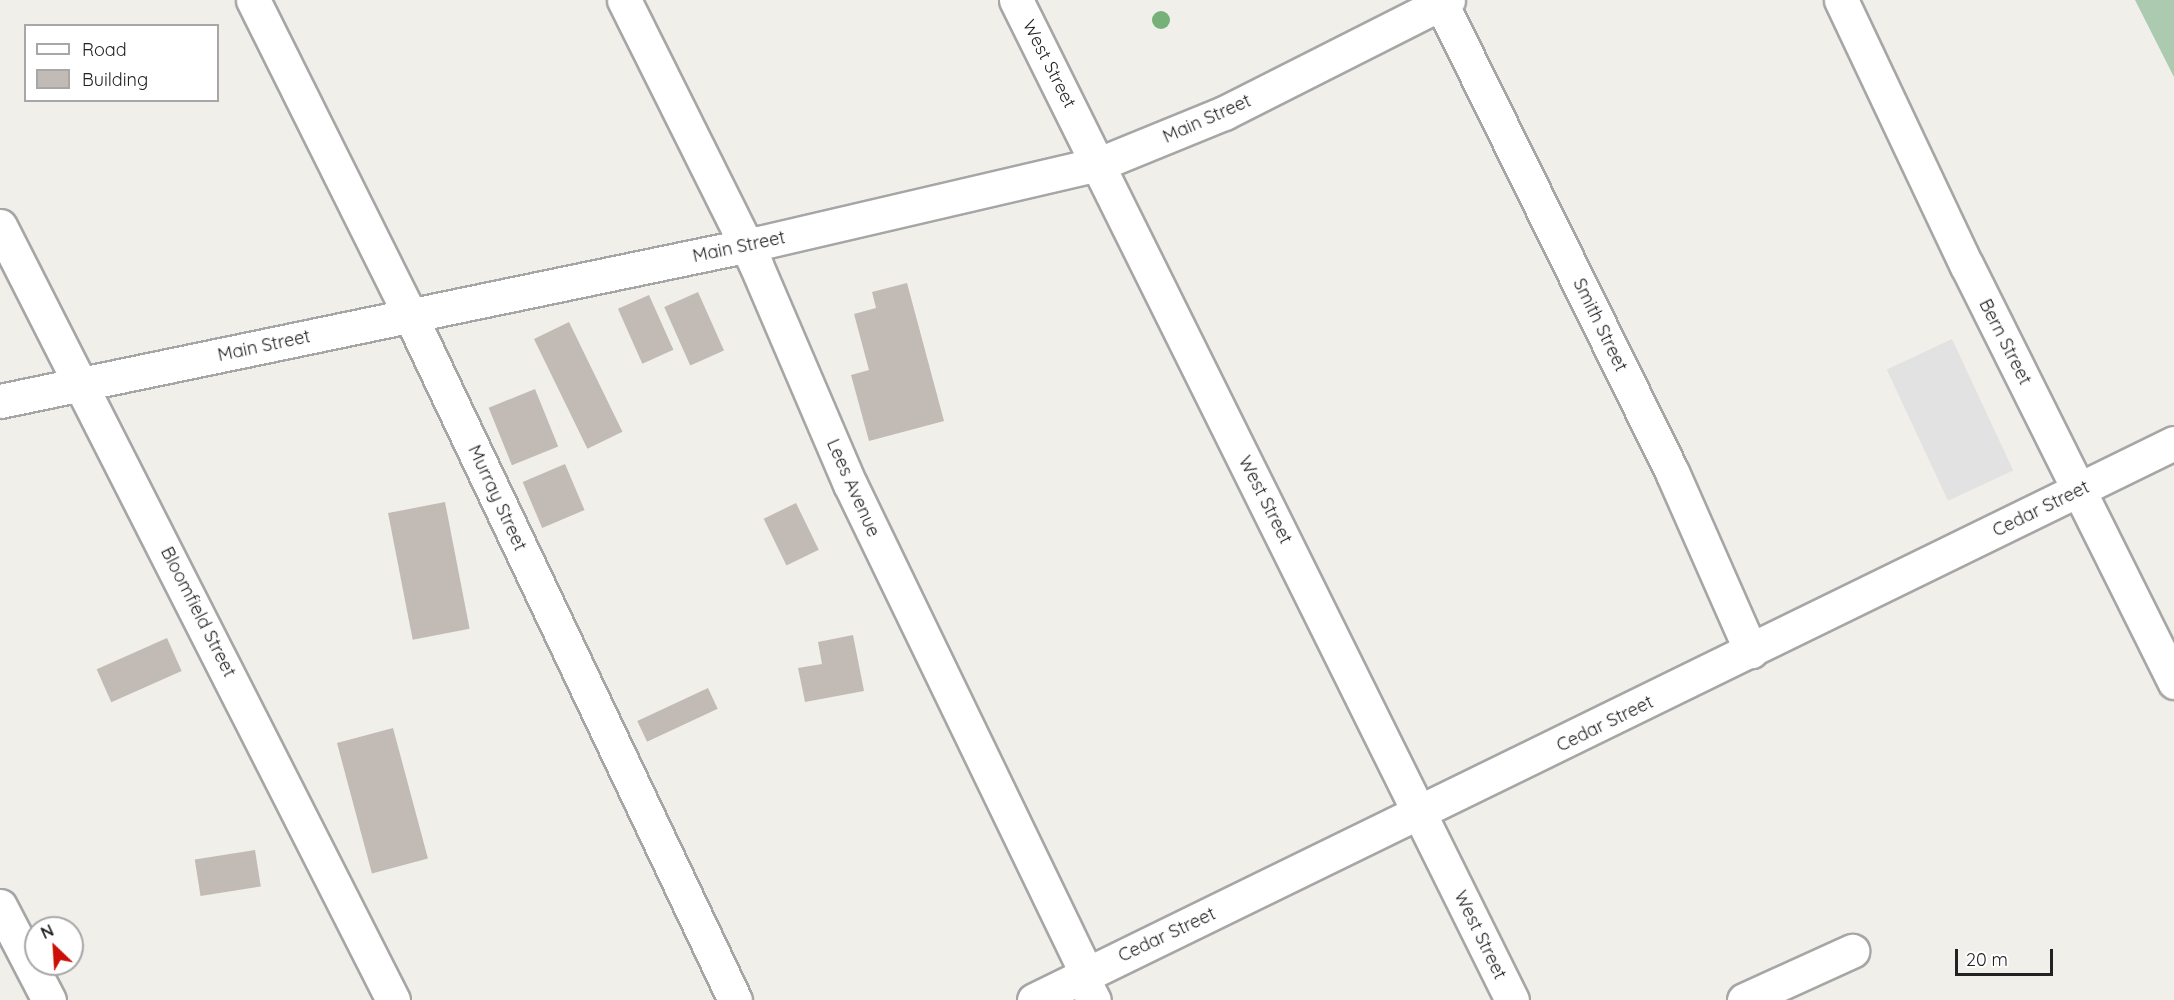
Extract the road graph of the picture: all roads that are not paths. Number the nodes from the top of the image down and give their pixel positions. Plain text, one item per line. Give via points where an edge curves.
1 (253, 0) edge
2 (624, 0) edge
3 (1016, 0) edge
4 (1841, 0) edge
5 (1445, 2) edge
6 (1098, 164) junction
7 (0, 226) edge
8 (746, 246) junction
9 (410, 315) junction
10 (81, 385) junction
11 (0, 401) edge
12 (2174, 443) edge
13 (2080, 490) junction
14 (1751, 651) junction
15 (2174, 682) edge
16 (1420, 812) junction
17 (0, 906) edge
18 (1852, 951) dead end
19 (1088, 988) edge
20 (49, 1000) edge
21 (393, 1000) edge
22 (735, 1000) edge
23 (1034, 1000) edge
24 (1512, 1000) edge
25 (1744, 1000) edge

1 - 9 street, Murray Street
2 - 8 street, Lees Avenue
3 - 6 street, West Street
4 - 13 street, Bern Street
5 - 6 street, Main Street via 1224,113
5 - 14 street, Smith Street via 1672,472
6 - 8 street, Main Street
6 - 16 street, West Street
7 - 10 street, Bloomfield Street
8 - 9 street, Main Street
8 - 19 street, Lees Avenue via 850,484 1081,962
9 - 10 street, Main Street
9 - 22 street, Murray Street
10 - 11 street, Main Street
10 - 21 street, Bloomfield Street
12 - 13 street, Cedar Street
13 - 14 street, Cedar Street
13 - 15 street, Bern Street
14 - 16 street, Cedar Street
16 - 19 street, Cedar Street
16 - 24 street, West Street
17 - 20 street
18 - 25 street
19 - 23 street, Cedar Street

